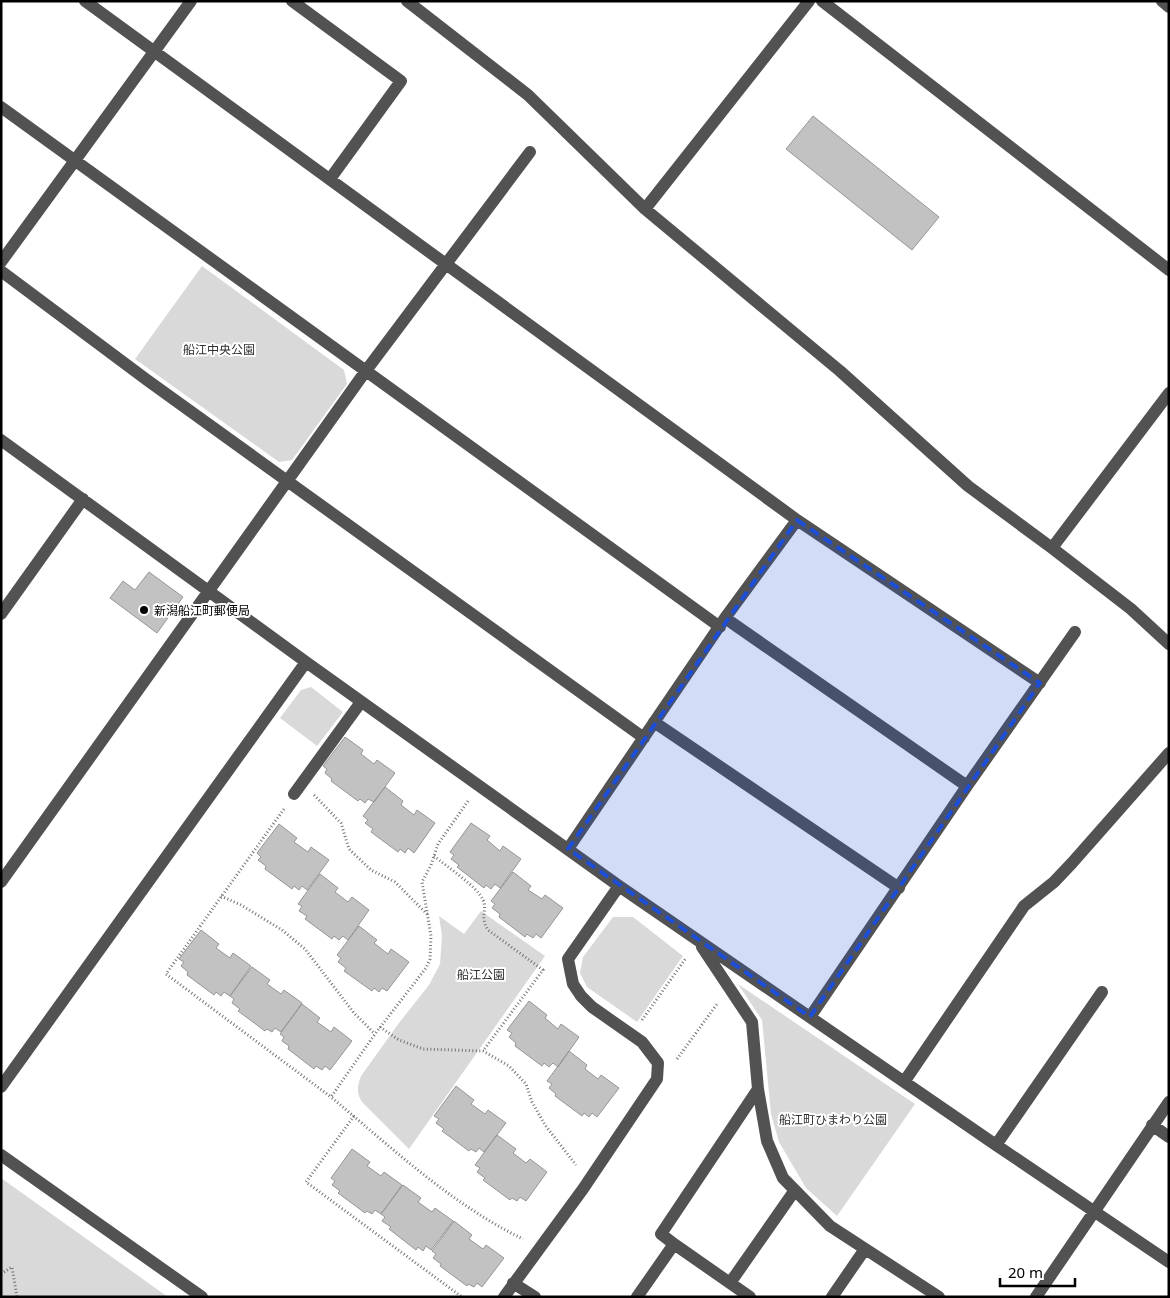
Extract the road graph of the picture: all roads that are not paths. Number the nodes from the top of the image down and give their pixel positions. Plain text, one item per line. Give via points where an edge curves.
1 (85, 1) edge
2 (191, 1) edge
3 (292, 1) edge
4 (407, 1) edge
5 (809, 1) edge
6 (822, 1) edge
7 (1162, 1) edge
8 (1169, 6) edge
9 (155, 52) junction
10 (1, 107) edge
11 (530, 152) dead end
12 (75, 161) junction
13 (330, 180) junction
14 (645, 209) junction
15 (1, 262) edge
16 (446, 264) junction
17 (1169, 270) edge
18 (1, 271) edge
19 (365, 372) junction
20 (1169, 393) edge
21 (1, 440) edge
22 (288, 481) junction
23 (83, 499) junction
24 (797, 520) junction
25 (1052, 548) junction
26 (209, 592) junction
27 (1, 614) edge
28 (723, 623) junction
29 (1076, 632) dead end
30 (1169, 644) edge
31 (306, 662) junction
32 (1040, 683) junction
33 (361, 702) junction
34 (654, 722) junction
35 (644, 738) junction
36 (1169, 753) edge
37 (967, 786) junction
38 (294, 794) road end
39 (568, 849) junction
40 (1, 882) edge
41 (619, 886) junction
42 (899, 888) junction
43 (698, 942) junction
44 (1102, 992) dead end
45 (810, 1017) junction
46 (904, 1082) junction
47 (1, 1087) edge
48 (758, 1089) junction
49 (1169, 1102) edge
50 (1152, 1125) junction
51 (1169, 1137) edge
52 (996, 1145) junction
53 (1, 1155) edge
54 (795, 1190) junction
55 (1093, 1212) junction
56 (674, 1244) junction
57 (865, 1249) junction
58 (1169, 1262) edge
59 (513, 1283) junction
60 (730, 1283) junction
61 (202, 1297) edge
62 (504, 1297) edge
63 (534, 1297) edge
64 (637, 1297) edge
65 (750, 1297) edge
66 (832, 1297) edge
67 (939, 1297) edge
68 (1036, 1297) edge

1 - 9 street
2 - 9 street
3 - 13 street via 400,81
4 - 14 street via 528,95
5 - 14 street
6 - 17 street
7 - 8 street
9 - 12 street
9 - 13 street
10 - 12 street
11 - 16 street
12 - 15 street
12 - 19 street
13 - 16 street
14 - 25 street via 840,371 968,486
16 - 19 street
16 - 24 street
18 - 22 street
19 - 22 street
19 - 28 street
20 - 25 street
21 - 23 street
22 - 26 street
22 - 35 street
23 - 26 street
23 - 27 street
24 - 28 street
24 - 32 street
25 - 30 street via 1132,609
26 - 31 street
26 - 40 street
28 - 34 street
28 - 37 street
29 - 32 street
31 - 33 street
31 - 47 street
32 - 37 street
33 - 38 street
33 - 39 street
34 - 35 street
34 - 42 street
35 - 39 street
36 - 46 street via 1054,882 1024,906
37 - 42 street
39 - 41 street
41 - 43 street
41 - 59 street via 568,959 573,984 592,1007 642,1042 658,1064 658,1079 583,1189
42 - 45 street
43 - 45 street
43 - 48 street via 752,1022
44 - 52 street
45 - 46 street
46 - 52 street
48 - 54 street via 767,1141 783,1178
48 - 56 street via 661,1234
49 - 50 street
50 - 51 street
50 - 55 street
52 - 55 street
53 - 61 street
54 - 57 street via 830,1226
54 - 60 street
55 - 58 street
55 - 68 street
56 - 60 street
56 - 64 street
57 - 66 street
57 - 67 street
59 - 62 street
59 - 63 street
60 - 65 street

